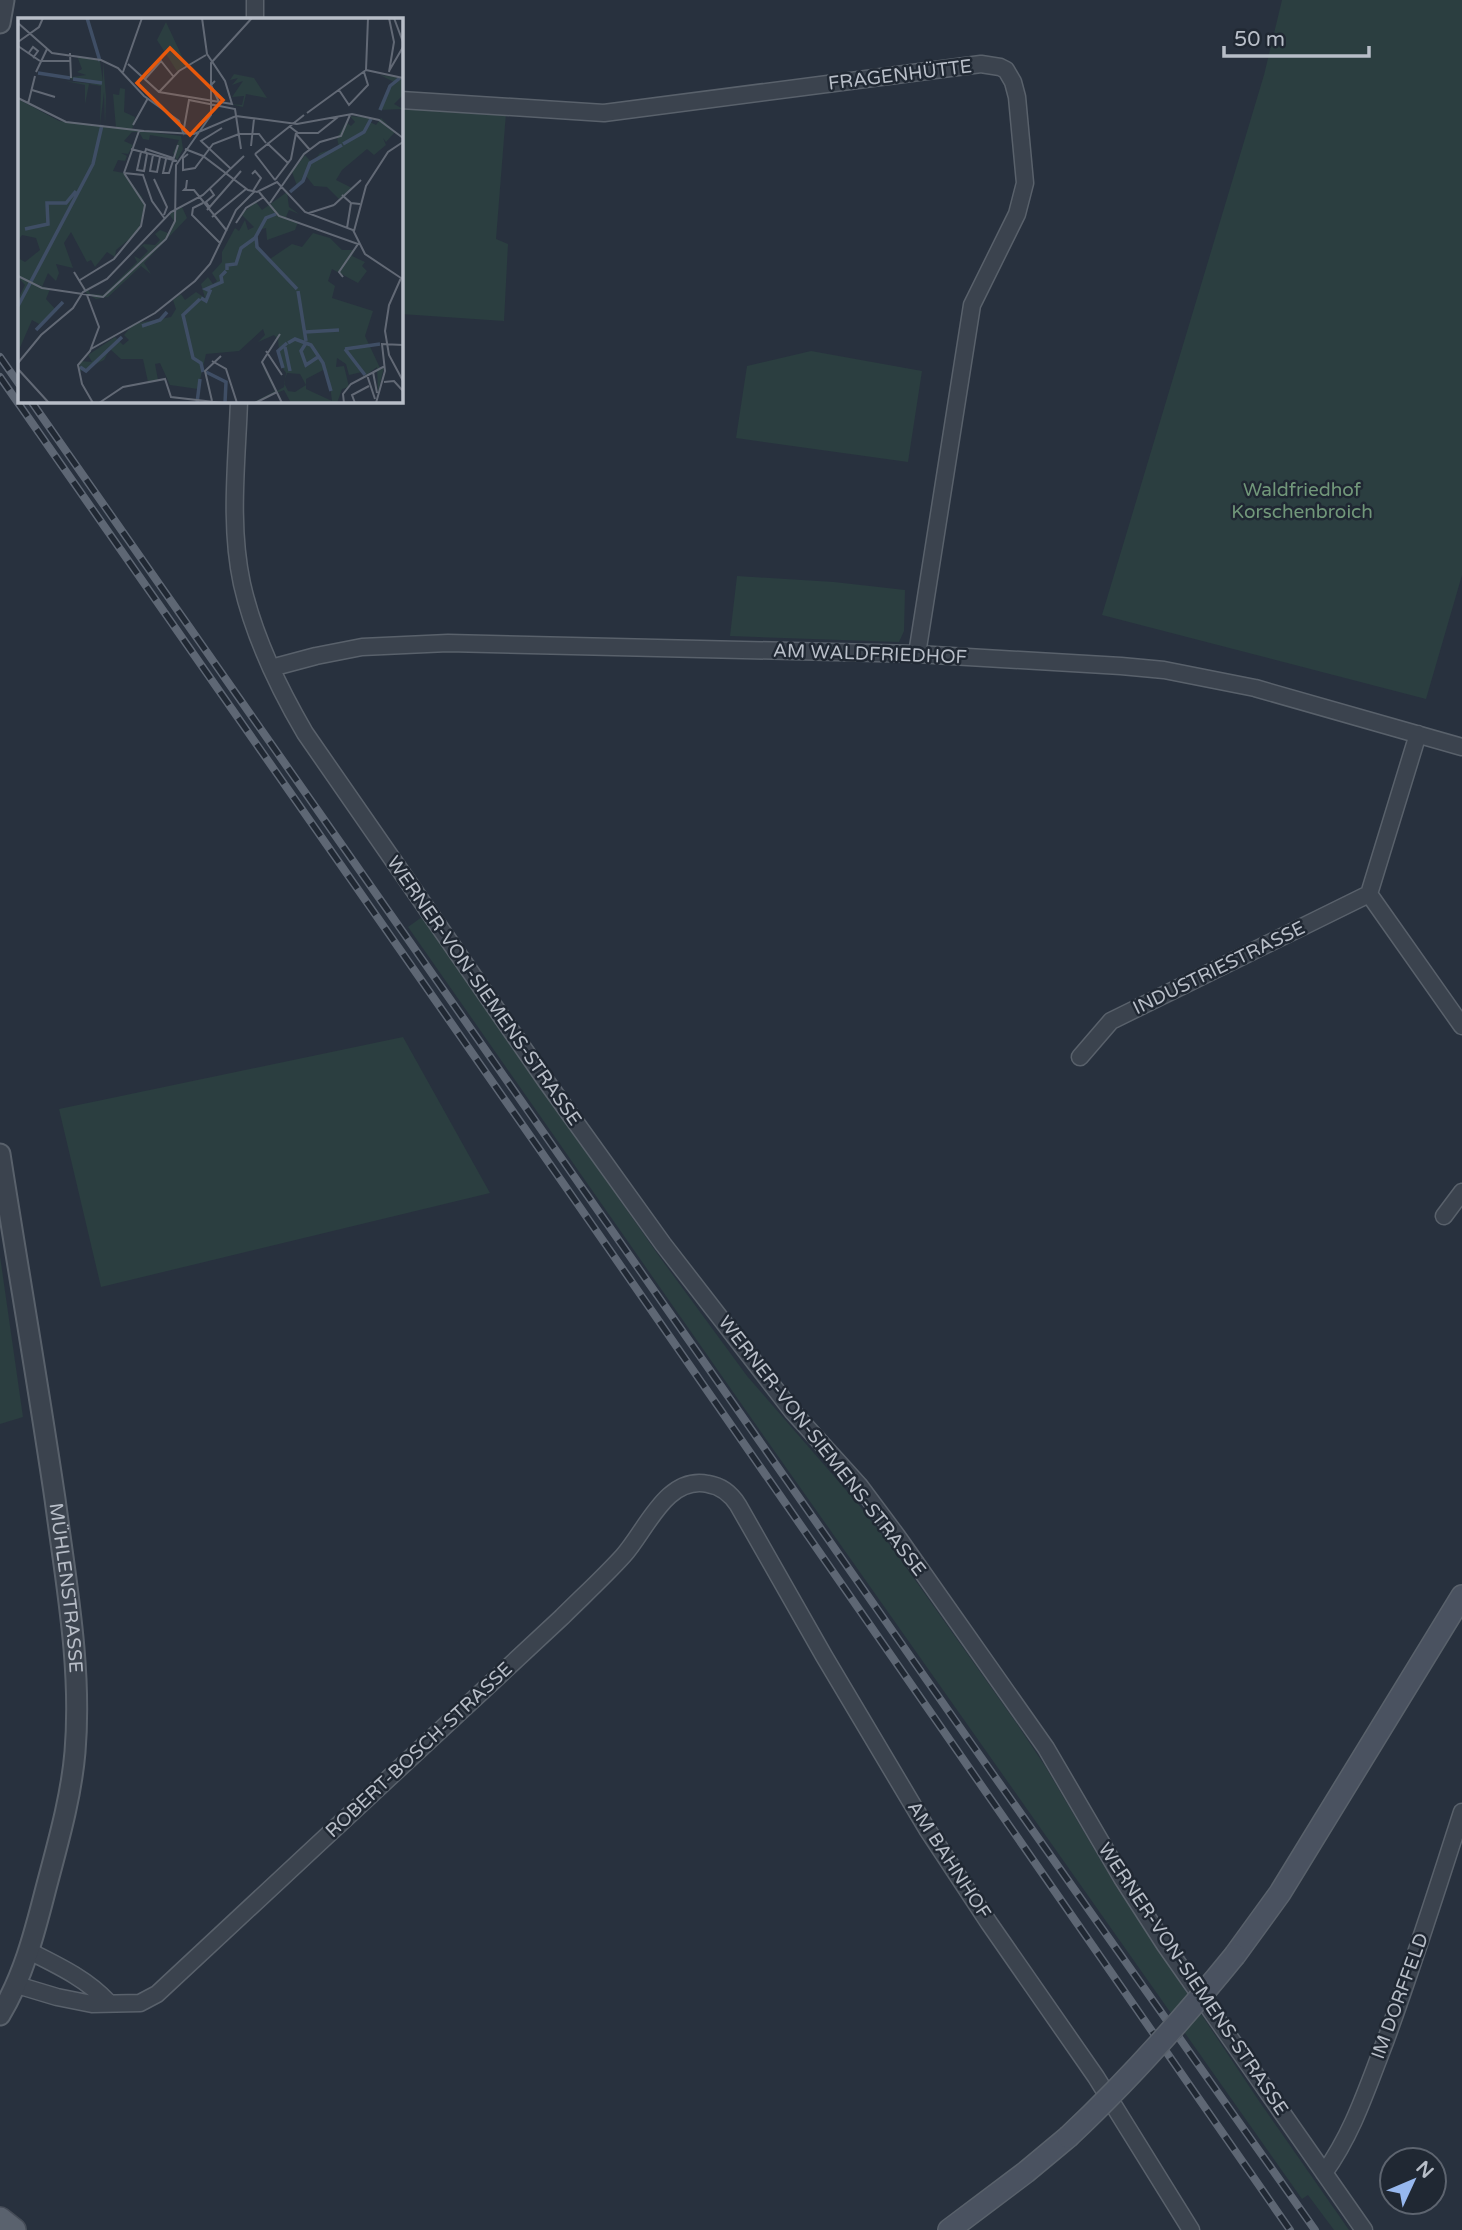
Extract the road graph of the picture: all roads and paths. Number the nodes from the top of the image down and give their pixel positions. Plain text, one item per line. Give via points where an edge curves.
1 (4, 0) edge
2 (255, 0) edge
3 (255, 18) edge
4 (0, 23) edge
5 (402, 100) edge
6 (239, 402) edge
7 (917, 654) junction
8 (271, 668) junction
9 (1418, 734) junction
10 (1462, 747) edge
11 (1369, 894) junction
12 (1462, 1026) edge
13 (1080, 1057) dead end
14 (0, 1154) edge
15 (1462, 1192) edge
16 (1444, 1216) dead end
17 (716, 1486) joint
18 (1462, 1596) edge
19 (1462, 1812) edge
20 (29, 1951) junction
21 (17, 1984) junction
22 (108, 2002) junction
23 (0, 2015) edge
24 (1324, 2173) junction
25 (0, 2219) edge
26 (14, 2230) edge
27 (949, 2230) edge
28 (1191, 2230) edge
29 (1364, 2230) edge

1 - 4 street
2 - 3 street
5 - 7 street, FRAGENHÜTTE via 604,113 981,64 1000,67 1010,76 1016,89 1025,183 1017,214 972,305
6 - 8 street, WERNER-VON-SIEMENS-STRASSE via 235,504 239,565
7 - 8 street, AM WALDFRIEDHOF via 422,643 351,649
7 - 9 street, AM WALDFRIEDHOF via 1164,670 1255,688
8 - 24 street, WERNER-VON-SIEMENS-STRASSE via 321,758 663,1244 793,1412 878,1509 1009,1694 1143,1911
9 - 10 street, AM WALDFRIEDHOF
9 - 11 street
11 - 12 street
11 - 13 street, INDUSTRIESTRASSE via 1111,1021
14 - 20 street, MÜHLENSTRASSE via 67,1582 76,1687 72,1777
15 - 16 street
17 - 22 street, ROBERT-BOSCH-STRASSE via 689,1484 672,1493 625,1554 562,1617 163,1990 140,2003
17 - 28 street, AM BAHNHOF via 738,1505 927,1829 1096,2077
18 - 27 main road, bridge via 1292,1874 1235,1955 1101,2106 1026,2172
19 - 24 street, IM DORFFELD via 1413,1966 1356,2118
20 - 21 street, MÜHLENSTRASSE
20 - 22 street via 63,1968
21 - 22 street, ROBERT-BOSCH-STRASSE via 92,2004
21 - 23 street, MÜHLENSTRASSE
24 - 29 street, WERNER-VON-SIEMENS-STRASSE
25 - 26 main road

